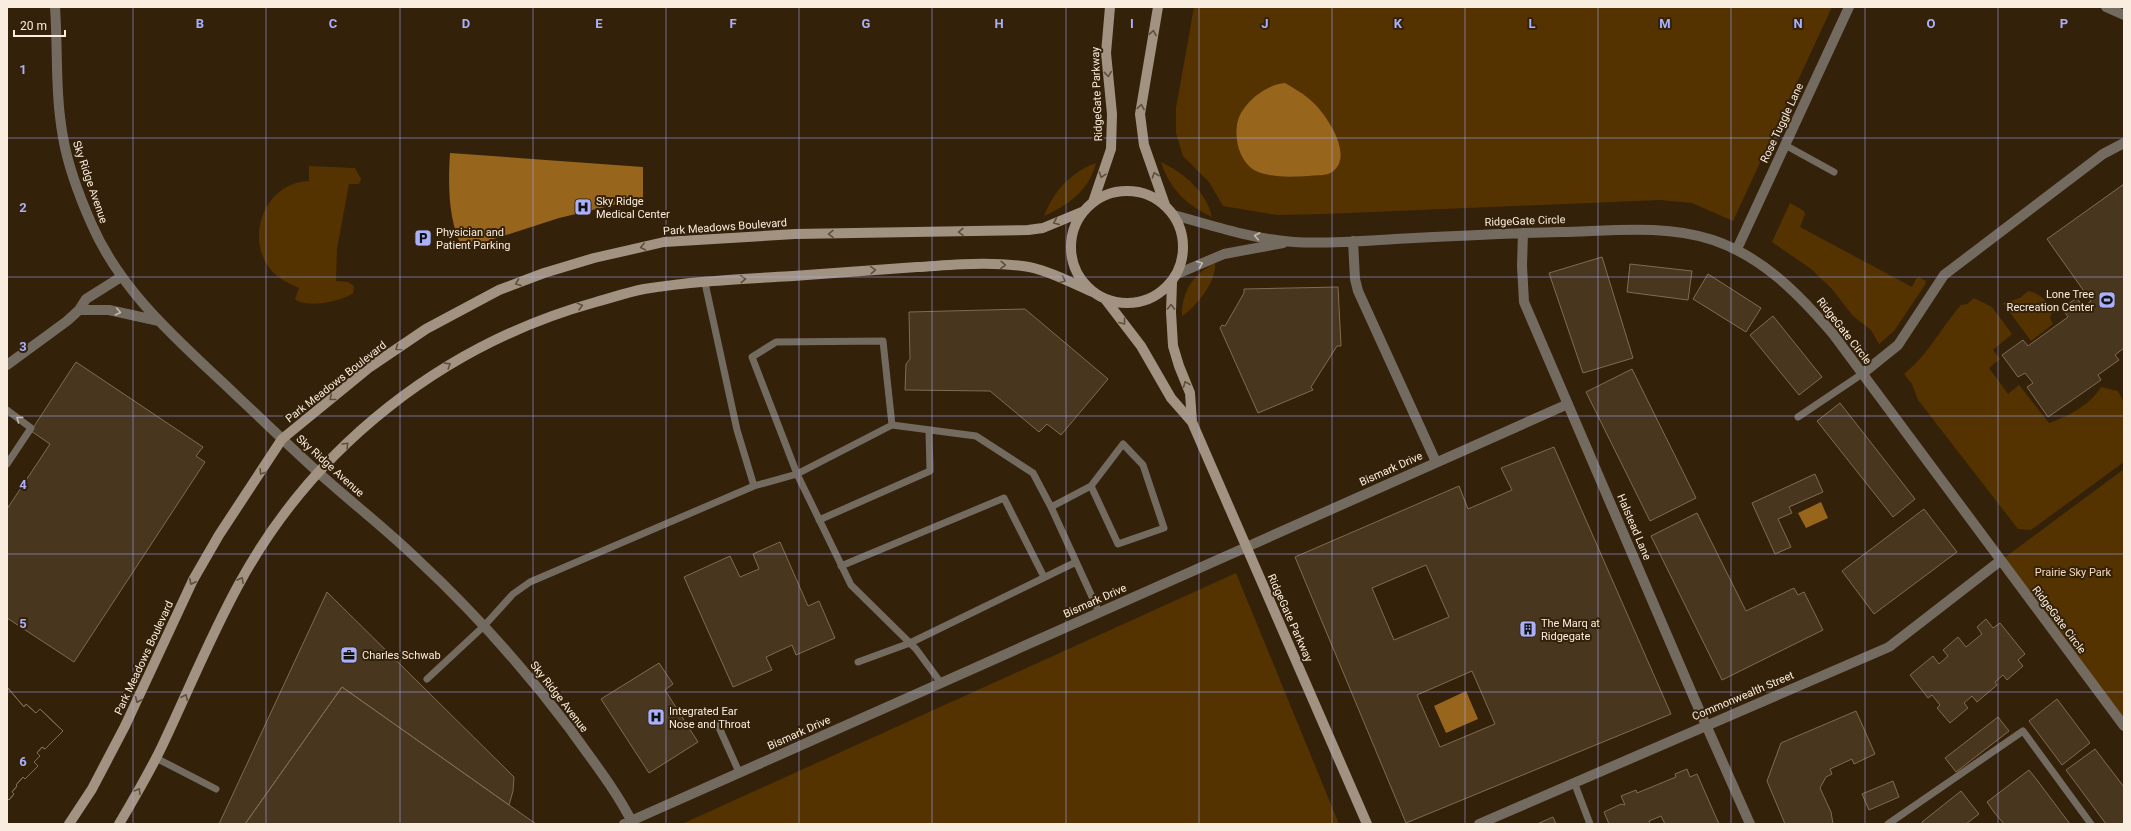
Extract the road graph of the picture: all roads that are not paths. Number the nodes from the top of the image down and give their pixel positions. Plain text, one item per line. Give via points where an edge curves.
1 (55, 7) edge
2 (1110, 7) edge
3 (1158, 7) edge
4 (1849, 7) edge
5 (2108, 7) edge
6 (2124, 15) edge
7 (2124, 143) edge
8 (1785, 145) junction
9 (1834, 172) dead end
10 (1093, 202) junction
11 (1165, 205) junction
12 (1084, 211) junction
13 (1174, 215) junction
14 (1523, 233) junction
15 (1353, 241) junction
16 (1293, 242) junction
17 (1737, 249) junction
18 (121, 276) junction
19 (1174, 278) junction
20 (705, 283) junction
21 (1093, 292) junction
22 (1104, 299) junction
23 (79, 310) junction
24 (159, 321) junction
25 (7, 365) edge
26 (1862, 374) junction
27 (1568, 404) junction
28 (7, 410) edge
29 (1798, 417) dead end
30 (1192, 422) junction
31 (892, 425) junction
32 (929, 431) junction
33 (282, 439) junction
34 (1436, 462) junction
35 (7, 464) edge
36 (318, 473) junction
37 (797, 474) junction
38 (754, 486) junction
39 (1091, 486) junction
40 (1050, 507) junction
41 (819, 520) junction
42 (1246, 547) junction
43 (2000, 561) junction
44 (1076, 562) junction
45 (841, 566) junction
46 (1044, 577) junction
47 (1099, 612) junction
48 (484, 626) junction
49 (910, 643) junction
50 (858, 662) dead end
51 (427, 679) dead end
52 (940, 683) junction
53 (717, 723) dead end
54 (1705, 725) junction
55 (2124, 726) edge
56 (156, 758) junction
57 (739, 772) junction
58 (1574, 782) junction
59 (216, 789) dead end
60 (630, 823) edge
61 (69, 824) edge
62 (119, 824) edge
63 (1367, 824) edge
64 (1479, 824) edge
65 (1590, 824) edge
66 (1750, 824) edge
67 (1888, 824) edge
68 (2091, 824) edge

1 - 18 street, Sky Ridge Avenue via 56,71 63,137 71,168 93,228 107,256
2 -> 10 main road, RidgeGate Parkway via 1106,53 1112,114 1111,149
11 -> 3 main road, RidgeGate Parkway via 1144,145 1140,114
4 - 8 street, Rose Tuggle Lane
5 - 6 street
7 - 26 street via 2103,154 1944,275 1898,345
8 - 9 lane
8 - 17 street, Rose Tuggle Lane
10 - 11 main road, RidgeGate Parkway via 1116,191 1130,190 1148,195
10 - 12 main road, RidgeGate Parkway
11 - 13 main road, RidgeGate Parkway
12 - 21 main road, RidgeGate Parkway via 1072,234 1072,260 1077,272
12 -> 33 main road, Park Meadows Boulevard via 1043,228 1028,230 718,238 664,242 594,258 499,290 463,308 370,368
16 -> 13 street, RidgeGate Circle via 1238,232
13 - 19 main road, RidgeGate Parkway via 1184,239 1184,252
14 - 15 street, RidgeGate Circle
14 - 17 street, RidgeGate Circle via 1650,230 1688,234
14 - 27 street, Halstead Lane via 1524,302
15 - 16 street, RidgeGate Circle
15 - 34 street via 1358,291
19 -> 16 street, RidgeGate Circle via 1224,254
17 - 26 street, RidgeGate Circle via 1778,277 1810,307
18 - 23 street via 86,299
18 - 24 street, Sky Ridge Avenue
19 - 22 main road, RidgeGate Parkway via 1156,296 1144,301 1118,303
30 -> 19 main road, RidgeGate Parkway via 1190,393 1174,346 1171,312
20 -> 21 main road via 957,264 1004,264 1033,268
36 -> 20 main road via 370,422 396,401 448,365 516,329 558,313 641,290
20 - 38 lane via 737,430
21 - 22 main road, RidgeGate Parkway
22 -> 30 main road, RidgeGate Parkway via 1141,346 1171,398
23 -> 24 street via 109,310
23 - 25 street
24 - 33 street, Sky Ridge Avenue
26 - 29 lane
26 - 43 street, RidgeGate Circle
27 - 34 street, Bismark Drive
27 - 54 street, Halstead Lane
35 -> 28 lane via 31,428
30 - 42 main road, RidgeGate Parkway
31 - 32 lane
31 - 37 lane
31 - 37 lane via 883,342 776,342 752,357
32 - 40 lane via 976,436 1033,474
32 - 41 lane via 930,470
33 - 36 street, Sky Ridge Avenue
33 -> 61 main road, Park Meadows Boulevard via 219,535 193,580 125,726 92,789
34 - 42 street, Bismark Drive
36 - 48 street, Sky Ridge Avenue via 417,558
56 -> 36 main road via 240,582 279,521
37 - 38 lane
37 - 41 lane
38 - 48 lane via 530,582 513,594
39 - 39 lane via 1123,444 1143,465 1164,528 1118,544
39 - 40 lane
40 - 44 lane
41 - 45 lane
42 - 47 street, Bismark Drive
42 - 63 main road, RidgeGate Parkway
43 - 54 street, Commonwealth Street via 1889,647
43 - 55 street, RidgeGate Circle
44 - 46 lane
44 - 47 lane
45 - 46 lane via 1004,498
45 - 49 lane via 851,585
46 - 49 lane
47 - 52 street, Bismark Drive
48 - 51 lane
48 - 60 street, Sky Ridge Avenue via 542,693 602,772
49 - 50 lane
49 - 52 lane
52 - 57 street, Bismark Drive
53 - 57 lane
54 - 58 street, Commonwealth Street
54 - 66 street, Halstead Lane
56 - 59 lane
62 -> 56 main road
57 - 60 street, Bismark Drive
58 - 64 street, Commonwealth Street
58 - 65 lane
67 - 68 lane via 2023,731

